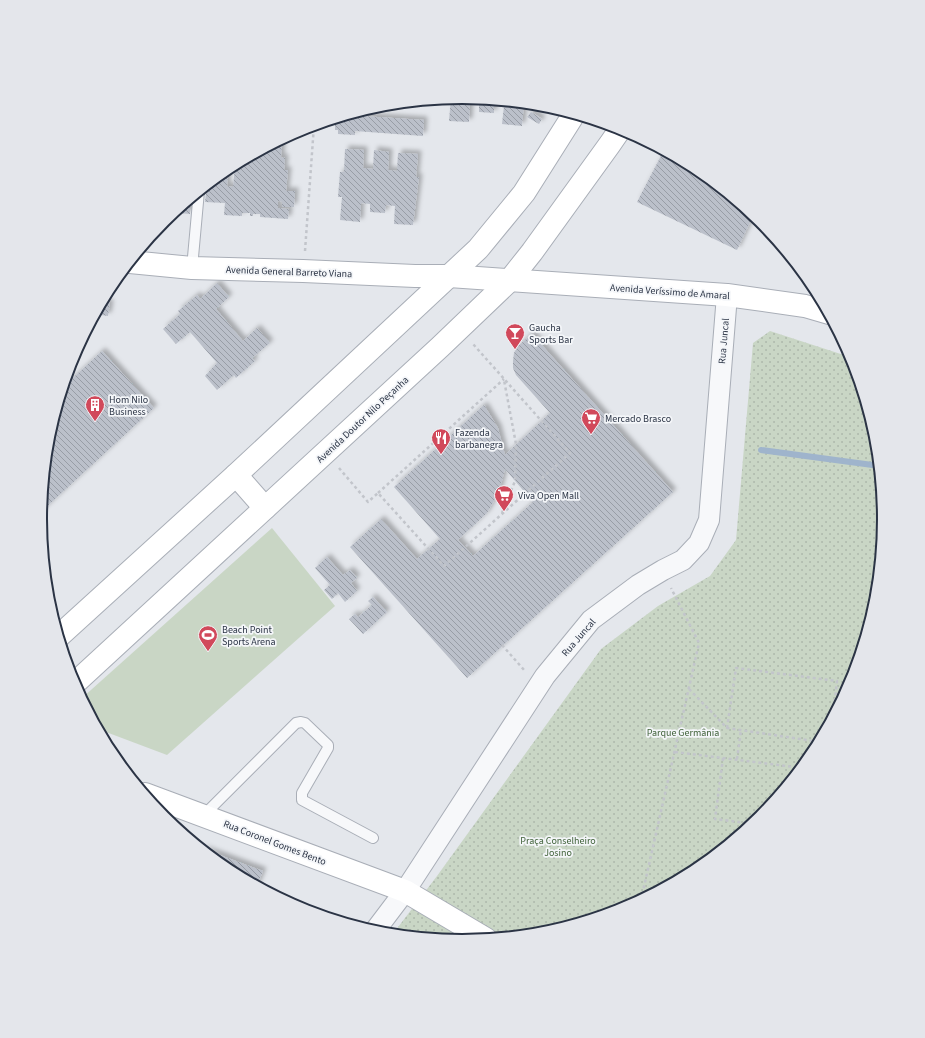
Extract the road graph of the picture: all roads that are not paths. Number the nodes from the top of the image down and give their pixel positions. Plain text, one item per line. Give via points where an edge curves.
1 (571, 118) edge
2 (617, 133) edge
3 (198, 199) edge
4 (136, 263) edge
5 (192, 268) junction
6 (449, 276) junction
7 (509, 280) junction
8 (727, 295) junction
9 (822, 311) edge
10 (236, 475) junction
11 (265, 508) junction
12 (63, 633) edge
13 (79, 679) edge
14 (154, 798) edge
15 (203, 816) junction
16 (373, 838) dead end
17 (405, 891) junction
18 (378, 926) edge
19 (478, 934) edge

1 - 6 main road via 524,193 478,249
2 - 7 main road, Avenida Doutor Nilo Peçanha
3 - 5 lane
4 - 5 main road, Avenida General Barreto Viana
5 - 6 main road, Avenida General Barreto Viana
6 - 7 main road, Avenida General Barreto Viana
6 - 10 main road
7 - 8 main road, Avenida Veríssimo de Amaral
7 - 11 main road, Avenida Doutor Nilo Peçanha via 460,329
8 - 9 main road, Avenida Veríssimo de Amaral via 805,306
8 - 17 street, Rua Juncal via 709,520 699,543 683,560 638,585 591,620 545,676
10 - 11 main road
10 - 12 main road
11 - 13 main road, Avenida Doutor Nilo Peçanha
14 - 15 main road, Rua Coronel Gomes Bento
15 - 16 lane via 300,722 305,723 328,745 302,793 302,800
15 - 17 main road, Rua Coronel Gomes Bento
17 - 18 street, Rua Juncal
17 - 19 main road, Rua Coronel Gomes Bento

